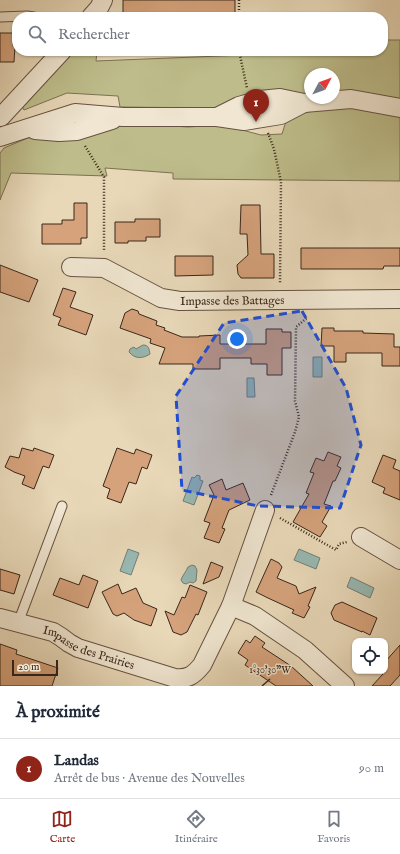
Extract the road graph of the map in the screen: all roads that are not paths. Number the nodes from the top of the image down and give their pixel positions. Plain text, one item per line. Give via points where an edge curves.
1 (103, 0) edge
2 (95, 12) edge
3 (0, 17) edge
4 (12, 17) edge
5 (57, 56) edge
6 (400, 108) edge
7 (1, 117) edge
8 (123, 117) junction
9 (26, 129) junction
10 (0, 137) edge
11 (71, 267) dead end
12 (400, 299) edge
13 (62, 506) dead end
14 (265, 510) road end
15 (361, 537) road end
16 (400, 560) edge
17 (231, 606) junction
18 (0, 618) edge
19 (18, 623) junction
20 (345, 686) edge

1 - 2 street
3 - 4 lane
5 - 7 street
6 - 8 street via 351,99 304,103 280,98 239,106 218,116
8 - 9 street via 77,131
8 - 9 street via 75,114
9 - 10 street
11 - 12 street, Impasse des Battages via 104,268 161,298 180,301
13 - 19 lane
14 - 17 street, Impasse des Prairies
15 - 16 street
17 - 19 street, Impasse des Prairies via 202,665 190,677 183,679 78,648 53,632
17 - 20 street via 255,616 305,650
18 - 19 street, Impasse des Prairies

